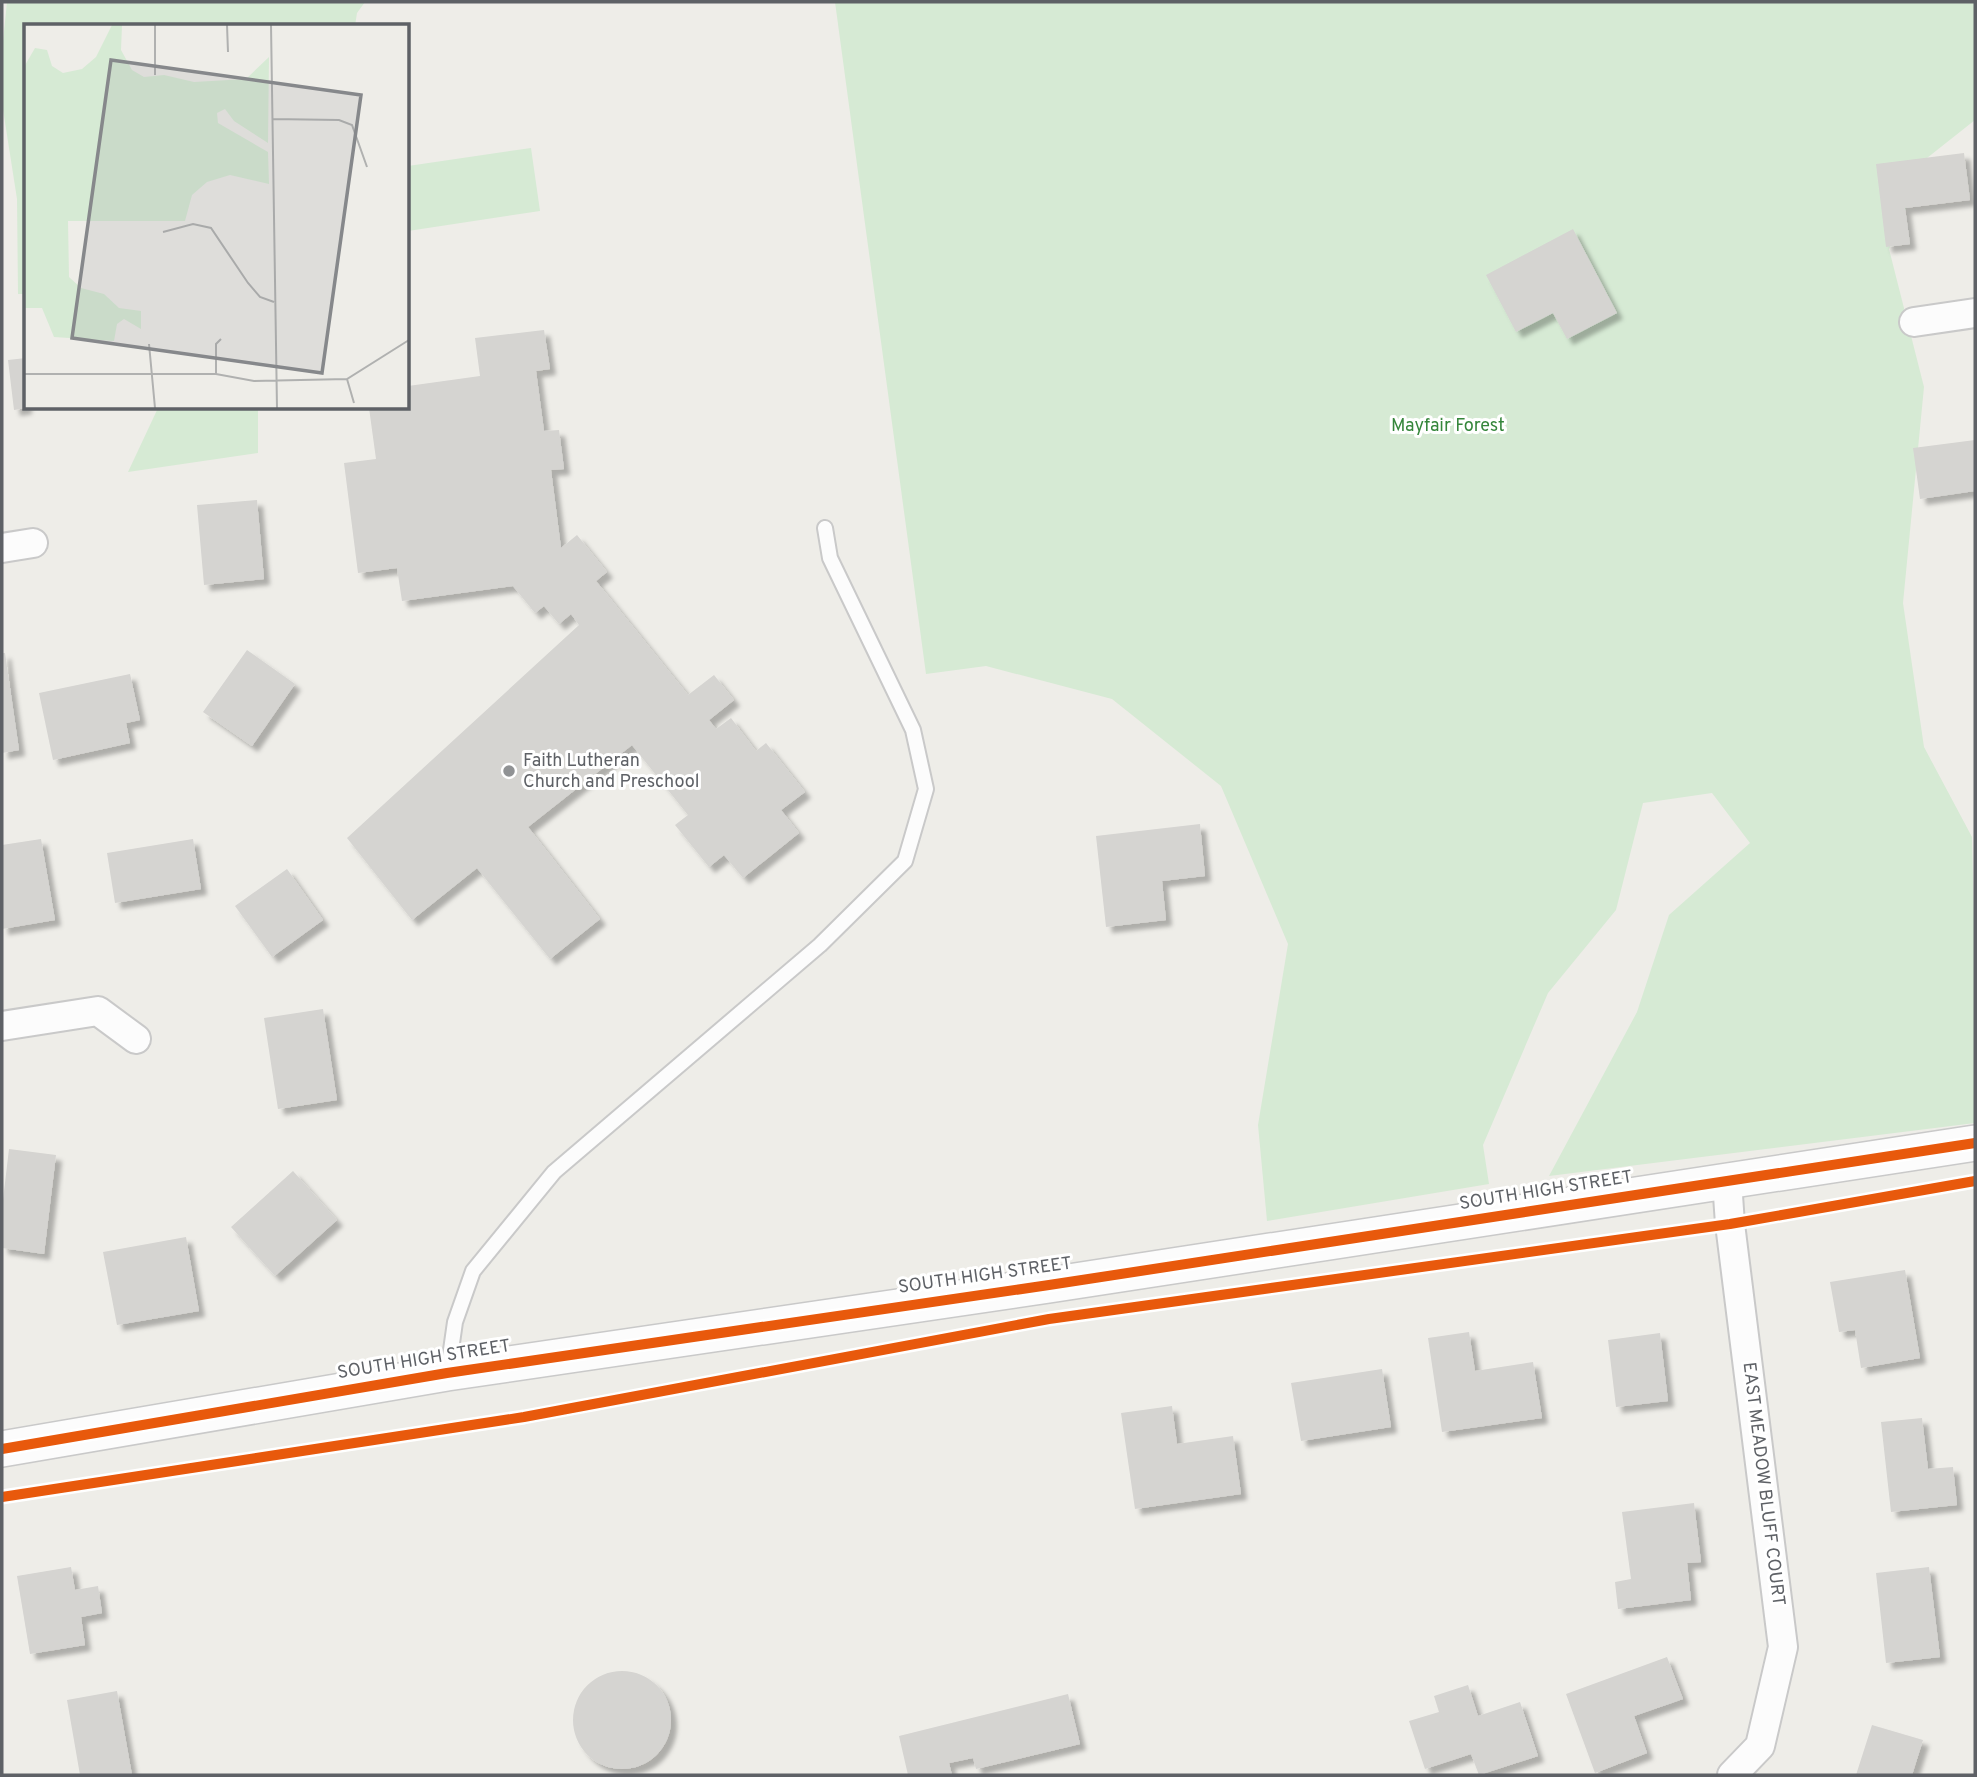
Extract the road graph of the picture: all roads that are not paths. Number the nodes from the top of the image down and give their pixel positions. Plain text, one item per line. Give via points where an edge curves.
1 (1975, 313) edge
2 (1914, 322) dead end
3 (825, 528) dead end
4 (33, 543) dead end
5 (2, 548) edge
6 (2, 1026) edge
7 (136, 1039) dead end
8 (1975, 1143) edge
9 (1727, 1181) junction
10 (447, 1373) junction
11 (2, 1449) edge
12 (1732, 1775) edge

1 - 2 street
3 - 10 lane via 830,558 913,730 926,789 905,861 820,945 554,1172 473,1271 455,1322
4 - 5 street
6 - 7 street via 98,1012
8 - 9 street, SOUTH HIGH STREET
9 - 10 street, SOUTH HIGH STREET
9 - 12 street, EAST MEADOW BLUFF COURT via 1783,1647 1760,1746
10 - 11 street, SOUTH HIGH STREET

